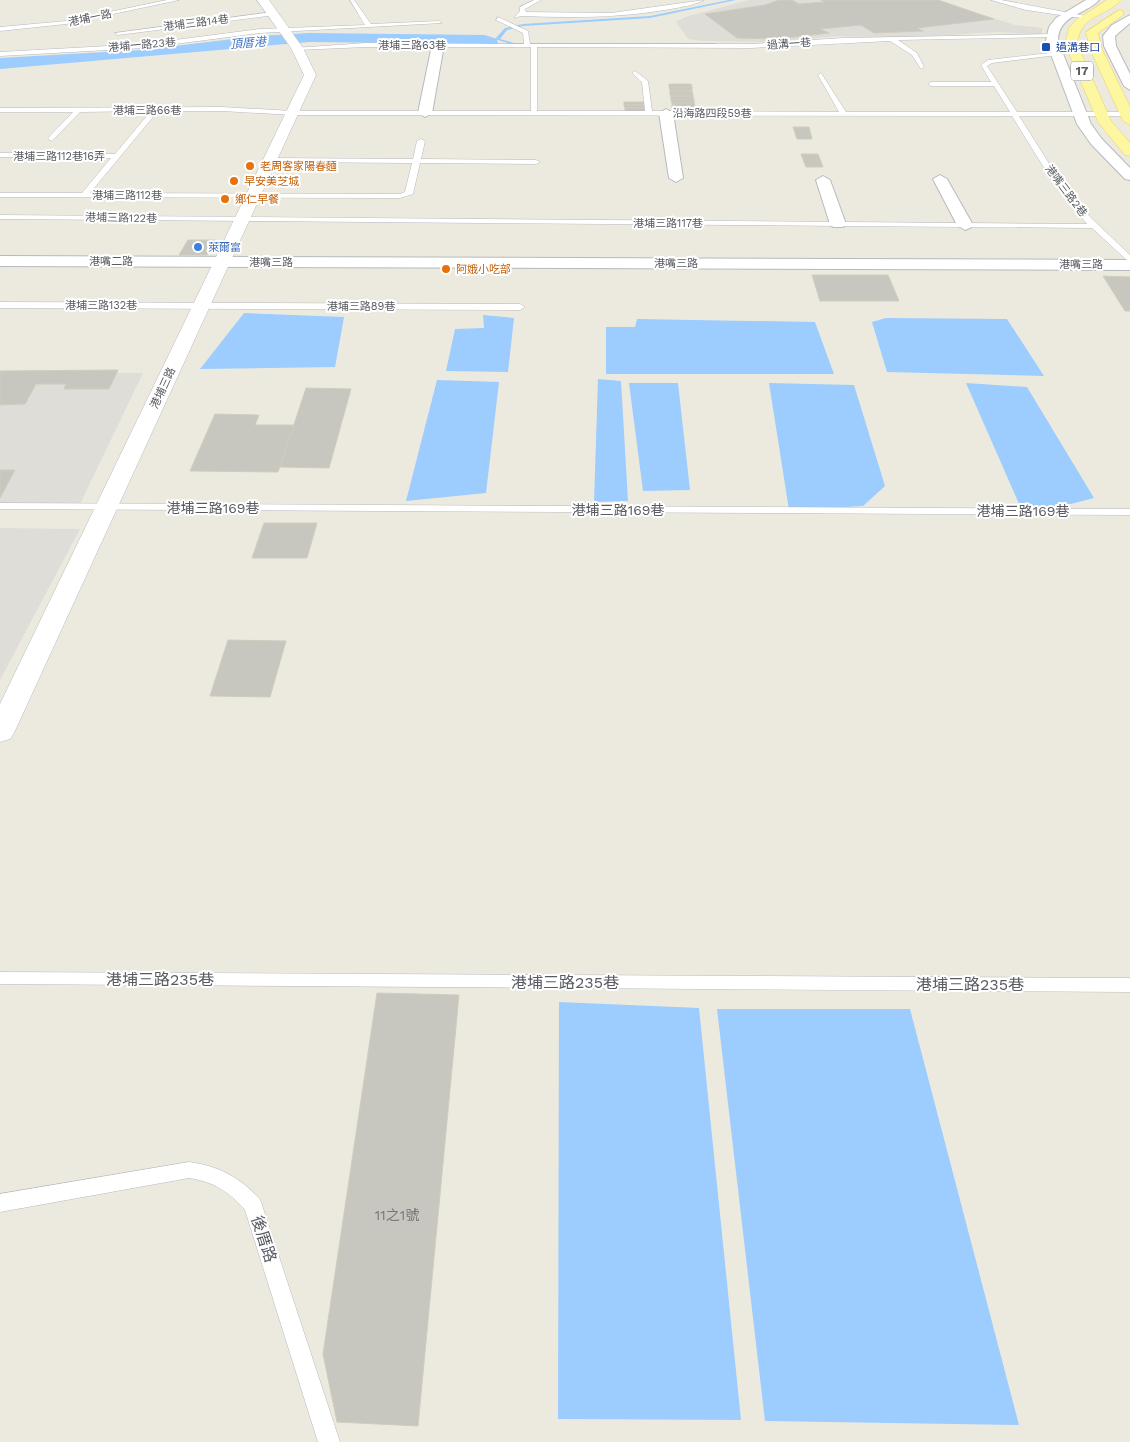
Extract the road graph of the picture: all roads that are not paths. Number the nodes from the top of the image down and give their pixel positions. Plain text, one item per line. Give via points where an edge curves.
1 (150, 0) edge
2 (263, 0) edge
3 (538, 0) edge
4 (701, 0) edge
5 (994, 0) edge
6 (1094, 0) edge
7 (1115, 0) edge
8 (172, 1) edge
9 (352, 1) edge
10 (527, 2) edge
11 (1130, 7) edge
12 (273, 14) junction
13 (521, 14) junction
14 (1069, 14) junction
15 (1088, 17) junction
16 (1130, 18) edge
17 (365, 19) junction
18 (115, 23) junction
19 (438, 23) dead end
20 (369, 26) junction
21 (1, 29) edge
22 (1130, 29) edge
23 (1114, 30) junction
24 (1092, 32) junction
25 (1071, 33) junction
26 (1051, 35) junction
27 (289, 36) junction
28 (891, 39) junction
29 (438, 45) junction
30 (529, 45) junction
31 (124, 47) junction
32 (0, 54) edge
33 (1057, 54) junction
34 (921, 66) dead end
35 (635, 73) dead end
36 (821, 75) dead end
37 (932, 84) dead end
38 (996, 84) junction
39 (1130, 86) edge
40 (0, 110) edge
41 (78, 110) junction
42 (156, 110) junction
43 (293, 113) junction
44 (425, 113) junction
45 (534, 113) junction
46 (649, 113) junction
47 (666, 113) junction
48 (842, 113) junction
49 (1014, 113) junction
50 (1080, 113) junction
51 (1100, 114) junction
52 (1129, 117) edge
53 (52, 139) dead end
54 (421, 141) dead end
55 (1130, 152) edge
56 (0, 155) edge
57 (117, 156) junction
58 (271, 160) junction
59 (417, 162) junction
60 (536, 162) dead end
61 (1130, 176) edge
62 (676, 178) dead end
63 (940, 179) dead end
64 (823, 180) dead end
65 (0, 195) edge
66 (84, 195) junction
67 (253, 196) junction
68 (0, 217) edge
69 (242, 220) junction
70 (838, 224) junction
71 (965, 225) junction
72 (1094, 226) junction
73 (1130, 260) edge
74 (0, 261) edge
75 (223, 262) junction
76 (1130, 265) edge
77 (0, 304) edge
78 (202, 305) junction
79 (520, 307) dead end
80 (0, 506) edge
81 (106, 507) junction
82 (1130, 512) edge
83 (0, 733) edge
84 (0, 978) edge
85 (1130, 985) edge
86 (0, 1202) edge
87 (329, 1442) edge

1 - 8 lane
2 - 12 street, 港埔三路
3 - 10 lane
4 - 13 lane via 651,11 574,16
5 - 14 lane
6 - 14 street
7 - 15 main road
8 - 18 lane, 港埔一路
9 - 17 lane
10 - 13 lane
11 - 24 main road
12 - 18 lane, 港埔三路14巷
12 - 27 street, 港埔三路
13 - 30 lane via 503,21 528,35
14 - 15 lane
14 - 26 street via 1057,22
15 - 25 main road via 1075,25
16 - 23 street
17 - 20 lane
17 - 27 lane
18 - 21 lane, 港埔一路 via 78,22
18 - 31 lane
19 - 20 lane
20 - 27 lane
22 - 23 street
23 - 24 street
23 - 39 street via 1108,36 1110,46
24 - 25 street
24 - 52 main road, 17 via 1096,49
25 - 26 street
25 - 51 main road, 17 via 1071,44
26 - 28 lane, 過溝一巷
26 - 33 street
27 - 29 lane, 港埔三路63巷 via 344,45
27 - 31 lane, 港埔一路23巷
27 - 43 street, 港埔三路 via 310,75
28 - 30 lane, 過溝一巷 via 751,46
28 - 34 lane via 915,54
29 - 30 lane, 港埔三路63巷
29 - 44 street
30 - 45 lane
31 - 32 lane, 港埔一路23巷
33 - 38 lane, 港嘴三路2巷 via 985,63
33 - 50 street
35 - 46 lane via 645,81
36 - 48 lane
37 - 38 lane
38 - 49 lane, 港嘴三路2巷
40 - 41 lane, 港埔三路66巷
41 - 42 lane, 港埔三路66巷
41 - 53 lane
42 - 43 lane, 港埔三路66巷
42 - 57 lane, 港埔三路112巷16弄
43 - 44 lane, 沿海路四段59巷
43 - 58 street, 港埔三路
44 - 45 lane, 沿海路四段59巷
45 - 46 lane, 沿海路四段59巷
46 - 47 lane, 沿海路四段59巷
47 - 48 lane, 沿海路四段59巷
47 - 62 street
48 - 49 lane, 沿海路四段59巷
49 - 50 lane, 沿海路四段59巷
49 - 72 lane, 港嘴三路2巷 via 1054,177
50 - 51 lane, 沿海路四段59巷
50 - 61 street via 1096,141
51 - 52 lane, 沿海路四段59巷
51 - 55 main road, 17
54 - 59 lane
56 - 57 lane, 港埔三路112巷16弄
57 - 66 lane, 港埔三路112巷16弄
58 - 59 lane
58 - 67 street, 港埔三路
59 - 60 lane
59 - 67 lane, 港埔三路112巷 via 406,196
63 - 71 street
64 - 70 street
65 - 66 lane, 港埔三路112巷
66 - 67 lane, 港埔三路112巷
67 - 69 street, 港埔三路
68 - 69 lane, 港埔三路122巷
69 - 70 lane, 港埔三路117巷
69 - 75 street, 港埔三路
70 - 71 lane, 港埔三路117巷
71 - 72 lane, 港埔三路117巷
72 - 73 lane, 港嘴三路2巷
74 - 75 street, 港嘴二路
75 - 76 street, 港嘴三路
75 - 78 street, 港埔三路
77 - 78 lane, 港埔三路132巷
78 - 79 lane, 港埔三路89巷
78 - 81 street, 港埔三路
80 - 81 lane, 港埔三路169巷
81 - 82 lane, 港埔三路169巷
81 - 83 street, 港埔三路
84 - 85 lane, 港埔三路235巷
86 - 87 lane, 後厝路 via 189,1170 213,1173 234,1185 253,1204

